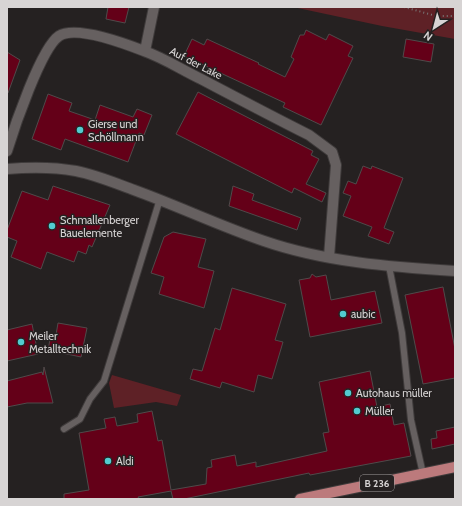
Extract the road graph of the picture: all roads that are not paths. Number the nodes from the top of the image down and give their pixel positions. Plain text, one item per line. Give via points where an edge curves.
1 (154, 7) edge
2 (145, 51) junction
3 (7, 151) edge
4 (7, 169) edge
5 (160, 199) junction
6 (329, 257) junction
7 (389, 266) junction
8 (455, 271) edge
9 (64, 429) dead end
10 (455, 467) edge
11 (423, 474) junction
12 (300, 499) edge

1 - 2 street
2 - 3 street, Auf der Lake via 93,35 74,32 59,36 46,52 23,103
2 - 6 street, Auf der Lake via 309,135 332,152 336,165
4 - 5 street via 40,168 77,172
5 - 6 street via 264,241
5 - 9 lane via 104,381 90,399 80,419
6 - 7 street
7 - 8 street
7 - 11 lane via 404,346 411,420
10 - 11 main road, B 236
11 - 12 main road, B 236

